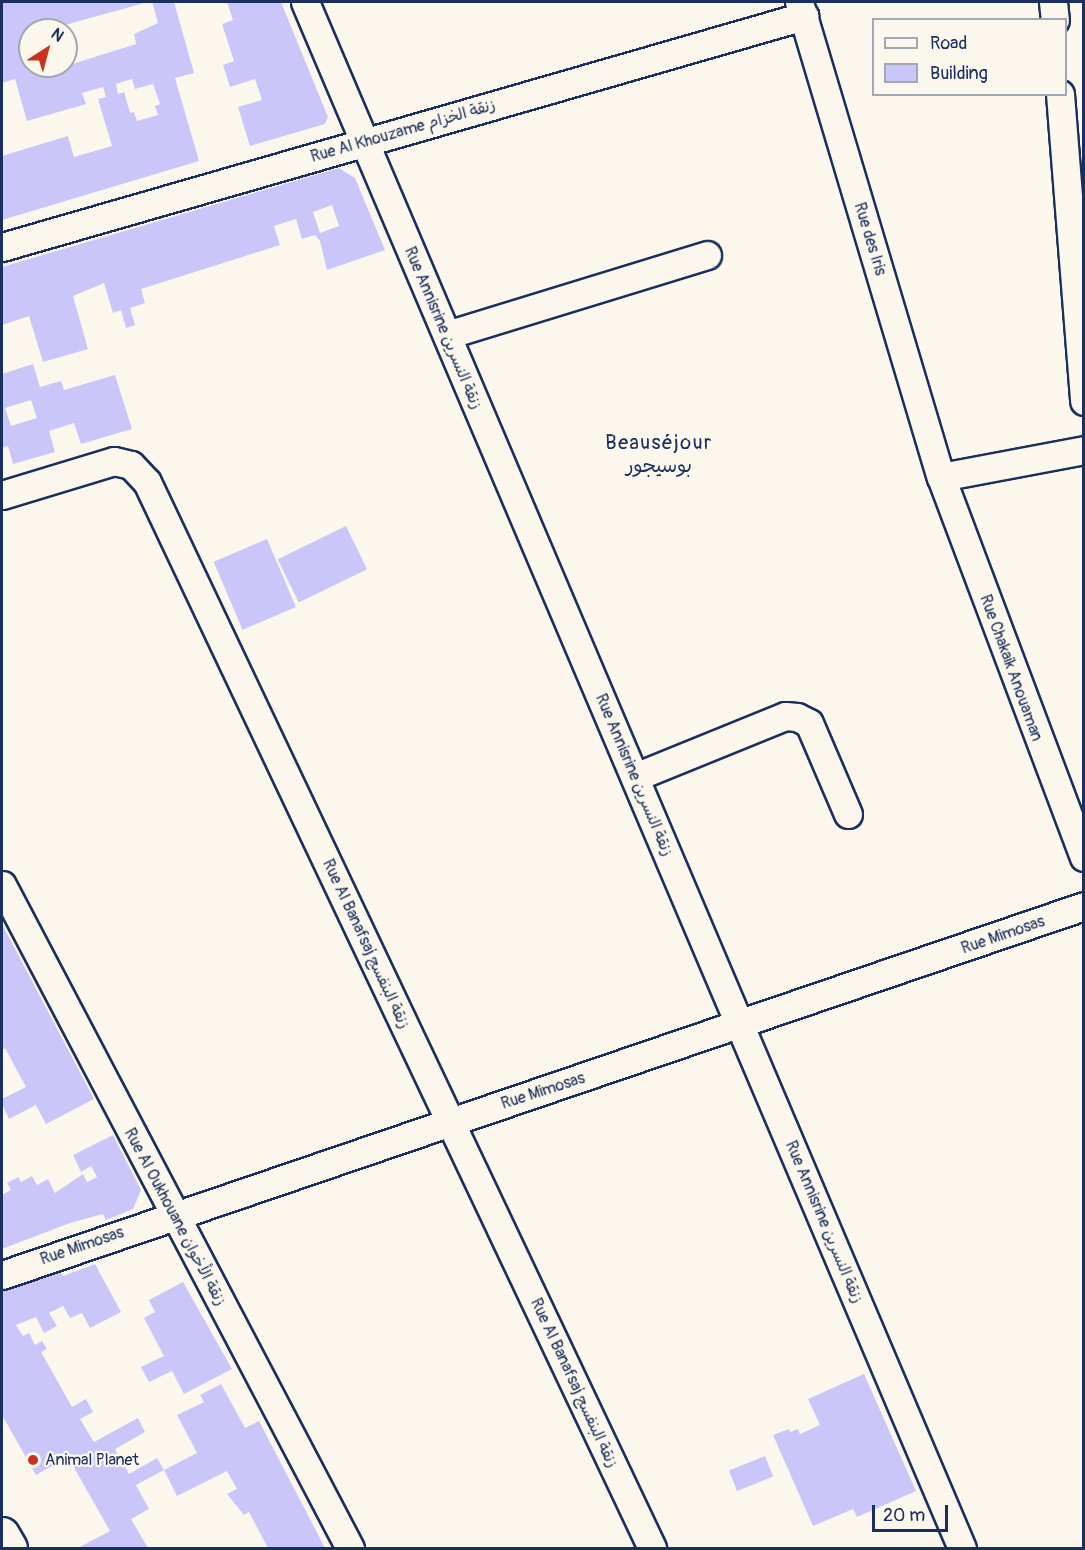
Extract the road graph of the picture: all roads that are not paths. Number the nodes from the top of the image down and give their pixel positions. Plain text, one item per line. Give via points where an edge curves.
1 (305, 2) edge
2 (1053, 2) edge
3 (802, 9) edge
4 (1055, 18) edge
5 (1060, 96) edge
6 (364, 142) junction
7 (2, 247) edge
8 (707, 255) dead end
9 (447, 335) junction
10 (1083, 401) edge
11 (1083, 450) edge
12 (941, 477) junction
13 (2, 495) edge
14 (635, 777) junction
15 (848, 814) dead end
16 (1083, 857) edge
17 (2, 885) edge
18 (1083, 906) edge
19 (740, 1026) junction
20 (450, 1122) junction
21 (173, 1214) junction
22 (2, 1275) edge
23 (2, 1534) edge
24 (10, 1548) edge
25 (350, 1548) edge
26 (652, 1548) edge
27 (962, 1548) edge

1 - 6 street, Rue Annisrine زنقة النسرين
2 - 4 street
3 - 6 street, Rue Al Khouzame زنقة الخزام
3 - 12 street, Rue des Iris
5 - 10 street
6 - 7 street, Rue Al Khouzame زنقة الخزام
6 - 9 street, Rue Annisrine زنقة النسرين
8 - 9 street
9 - 14 street, Rue Annisrine زنقة النسرين
11 - 12 street
12 - 16 street, Rue Chakaik Anouaman
13 - 20 street, Rue Al Banafsaj زنقة البنفسج via 114,461 131,465 147,482
14 - 15 street via 785,716 797,717 809,723
14 - 19 street, Rue Annisrine زنقة النسرين
17 - 21 street, Rue Al Oukhouane زنقة الأخوان
18 - 19 street, Rue Mimosas
19 - 20 street, Rue Mimosas
19 - 27 street, Rue Annisrine زنقة النسرين
20 - 21 street, Rue Mimosas
20 - 26 street, Rue Al Banafsaj زنقة البنفسج
21 - 22 street, Rue Mimosas
21 - 25 street, Rue Al Oukhouane زنقة الأخوان
23 - 24 main road

